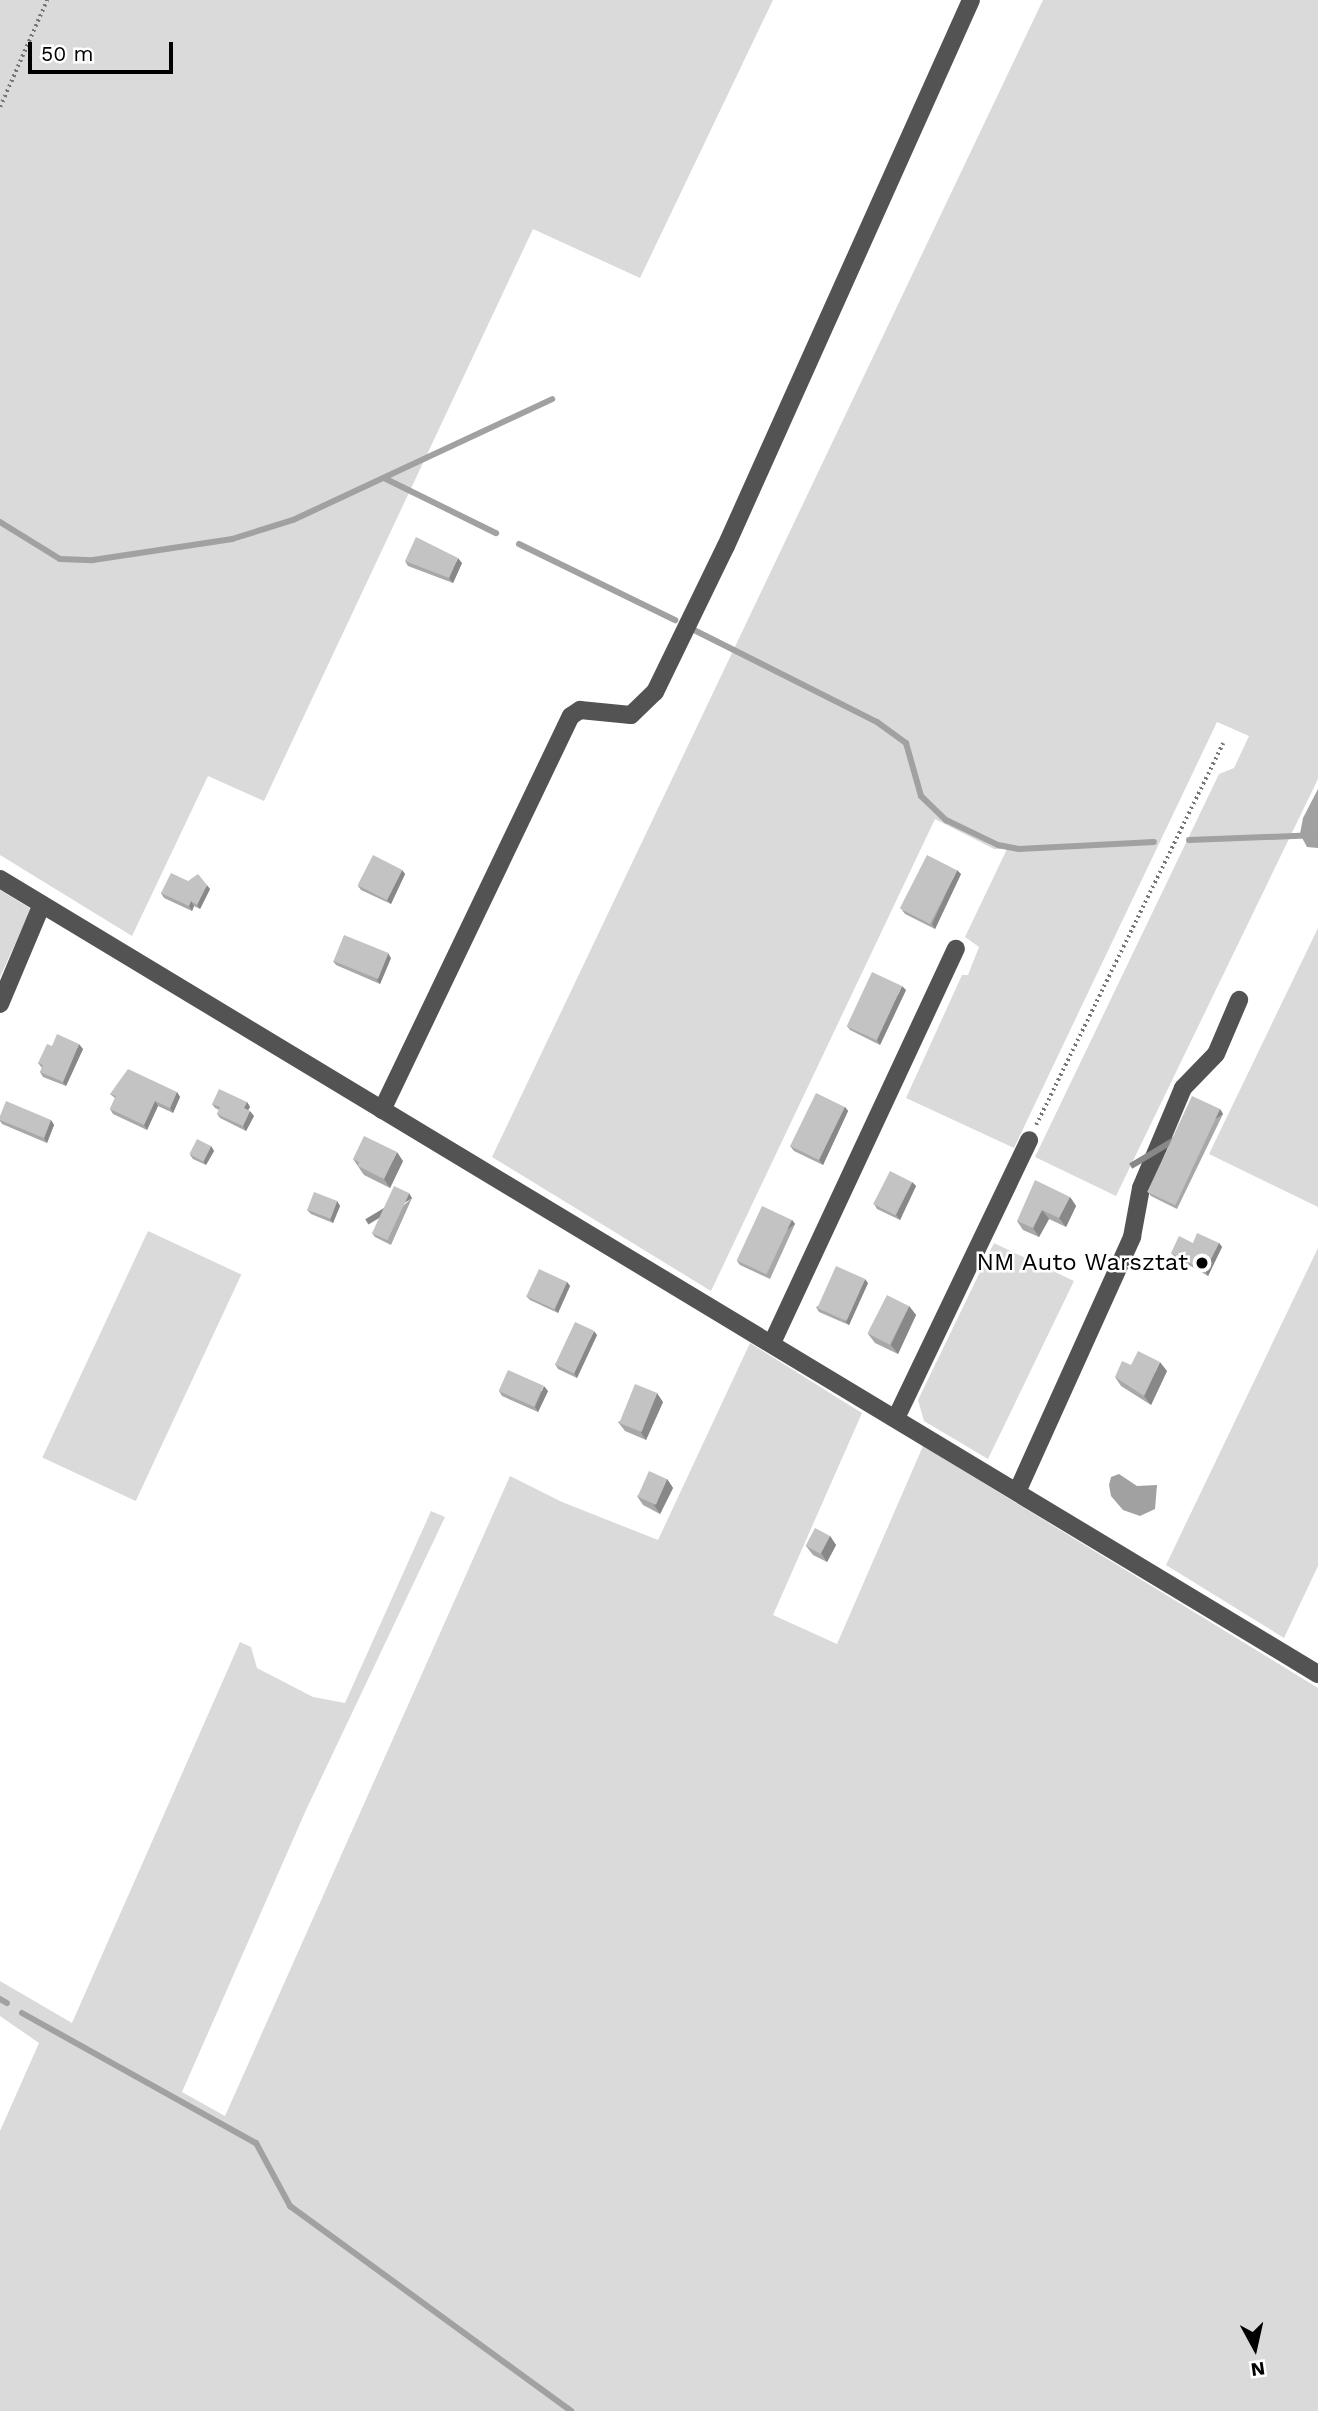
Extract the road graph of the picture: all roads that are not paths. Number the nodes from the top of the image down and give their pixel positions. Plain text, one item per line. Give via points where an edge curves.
1 (971, 0) edge
2 (0, 879) edge
3 (42, 904) junction
4 (956, 949) dead end
5 (1239, 1000) dead end
6 (0, 1004) edge
7 (382, 1110) junction
8 (1029, 1140) road end
9 (772, 1343) junction
10 (896, 1418) junction
11 (1017, 1492) junction
12 (1318, 1674) edge

1 - 7 street via 731,534 655,692 631,715 580,710 571,716
2 - 3 street
3 - 6 street
3 - 7 street
4 - 9 street
5 - 11 street via 1216,1054 1184,1088 1141,1188 1132,1237
7 - 9 street
8 - 10 street
9 - 10 street
10 - 11 street
11 - 12 street

